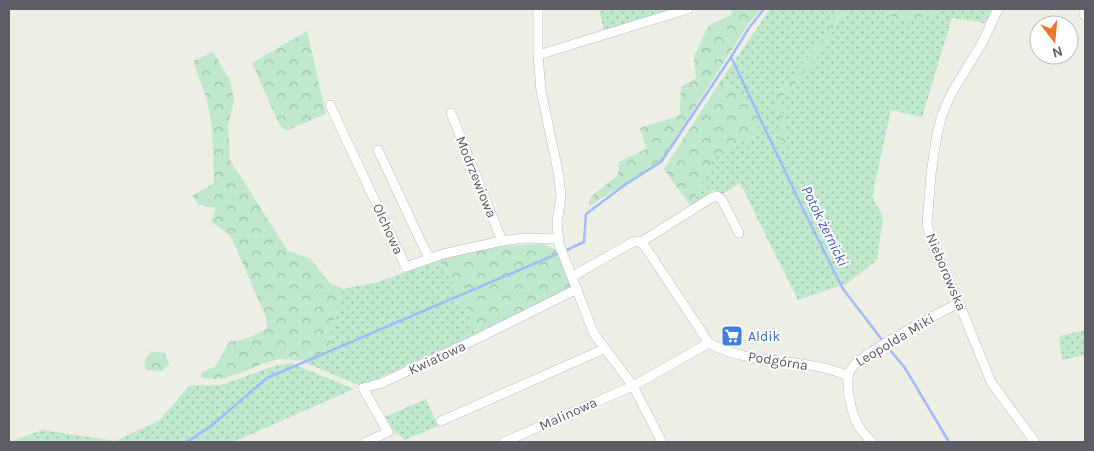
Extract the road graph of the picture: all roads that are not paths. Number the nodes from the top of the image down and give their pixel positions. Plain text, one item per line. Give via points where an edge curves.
1 (538, 9) edge
2 (688, 9) edge
3 (998, 9) edge
4 (538, 56) junction
5 (330, 105) dead end
6 (451, 113) dead end
7 (378, 150) dead end
8 (738, 233) dead end
9 (502, 241) junction
10 (641, 242) junction
11 (561, 248) junction
12 (430, 258) junction
13 (573, 276) junction
14 (577, 289) junction
15 (959, 303) junction
16 (709, 343) junction
17 (604, 349) junction
18 (848, 376) junction
19 (633, 386) junction
20 (441, 421) dead end
21 (366, 442) edge
22 (504, 442) edge
23 (662, 442) edge
24 (872, 442) edge
25 (1035, 442) edge

1 - 4 street
2 - 4 street
3 - 15 street, Nieborowska via 978,52 945,106 931,174 928,232
4 - 11 street via 541,91 561,195 557,223
5 - 12 street, Olchowa via 406,267
6 - 9 street, Modrzewiowa
7 - 12 street
8 - 10 street via 717,196
9 - 11 street, Olchowa via 524,238
9 - 12 street, Olchowa
10 - 13 street via 633,242
10 - 16 street
11 - 13 street
13 - 14 street
14 - 17 street via 591,327
14 - 21 street, Kwiatowa via 453,351 382,383 363,388 388,432
15 - 18 street, Leopolda Miki via 855,363
15 - 25 street, Nieborowska via 992,386
16 - 18 street, Podgórna via 732,353 830,369
16 - 19 street
17 - 19 street
17 - 20 street
18 - 24 street, Leopolda Miki via 847,386 855,418
19 - 22 street, Malinowa
19 - 23 street

